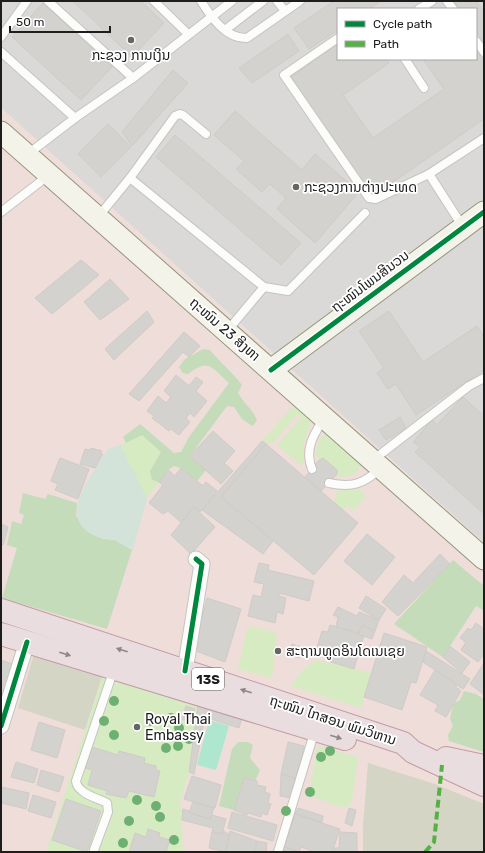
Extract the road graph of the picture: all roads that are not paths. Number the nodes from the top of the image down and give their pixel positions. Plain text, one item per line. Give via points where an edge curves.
1 (27, 1) edge
2 (48, 1) edge
3 (154, 1) edge
4 (201, 1) edge
5 (232, 1) edge
6 (264, 1) edge
7 (277, 1) edge
8 (300, 1) edge
9 (432, 1) edge
10 (421, 8) edge
11 (285, 11) junction
12 (211, 17) junction
13 (225, 30) junction
14 (188, 34) junction
15 (1, 37) edge
16 (337, 39) edge
17 (477, 42) edge
18 (1, 52) edge
19 (484, 52) edge
20 (406, 60) edge
21 (133, 78) junction
22 (424, 88) dead end
23 (75, 118) junction
24 (1, 132) edge
25 (206, 134) dead end
26 (484, 138) edge
27 (27, 155) junction
28 (49, 174) junction
29 (429, 174) junction
30 (130, 178) junction
31 (1, 212) edge
32 (484, 212) edge
33 (365, 213) dead end
34 (98, 218) junction
35 (463, 227) junction
36 (264, 286) junction
37 (227, 331) junction
38 (271, 370) junction
39 (484, 378) edge
40 (324, 417) junction
41 (377, 464) junction
42 (312, 469) dead end
43 (329, 483) dead end
44 (196, 559) dead end
45 (484, 559) edge
46 (1, 610) edge
47 (1, 634) edge
48 (27, 642) junction
49 (114, 669) junction
50 (185, 671) junction
51 (307, 722) junction
52 (1, 726) edge
53 (413, 752) junction
54 (484, 766) edge
55 (484, 785) edge
56 (94, 850) dead end
57 (278, 852) edge

1 - 15 lane
2 - 21 lane
3 - 14 lane
4 - 12 lane
5 - 12 lane
6 - 13 lane
7 - 11 lane
8 - 11 lane
9 - 10 lane
11 - 13 lane via 247,38 238,38
12 - 13 lane
12 - 14 lane
14 - 21 lane
16 - 29 lane via 284,75 290,86 369,198 376,199
17 - 19 lane
18 - 23 lane
20 - 22 lane
21 - 23 lane
23 - 27 lane
24 - 27 main road, ຖະໜົນ 23 ສິງຫາ
25 - 30 lane via 184,115 175,116
26 - 29 lane
27 - 28 main road, ຖະໜົນ 23 ສິງຫາ
28 - 31 lane
28 - 34 main road, ຖະໜົນ 23 ສິງຫາ
29 - 35 lane
30 - 34 lane
30 - 36 lane
32 - 35 main road, ຖະໜົນໂພນສີນວນ
33 - 36 lane via 288,291
34 - 37 main road, ຖະໜົນ 23 ສິງຫາ
35 - 38 main road, ຖະໜົນໂພນສີນວນ
36 - 37 lane
37 - 38 main road, ຖະໜົນ 23 ສິງຫາ
38 - 40 main road, ຖະໜົນ 23 ສິງຫາ
39 - 41 lane via 469,386
40 - 41 main road, ຖະໜົນ 23 ສິງຫາ
40 - 42 lane via 309,449
41 - 43 lane via 369,479 360,484 339,486
41 - 45 main road, ຖະໜົນ 23 ສິງຫາ
44 - 50 street via 202,564
50 -> 46 highway, ຖະໜົນ ໄກສອນ ພົມວິຫານ / 13S
47 - 48 highway, ຖະໜົນ ໄກສອນ ພົມວິຫານ / 13S
48 -> 49 highway, ຖະໜົນ ໄກສອນ ພົມວິຫານ / 13S
48 - 52 street
49 - 51 highway, ຖະໜົນ ໄກສອນ ພົມວິຫານ / 13S
49 - 56 lane via 76,781 80,790 108,806
51 -> 50 highway, ຖະໜົນ ໄກສອນ ພົມວິຫານ / 13S
51 - 53 highway, ຖະໜົນ ໄກສອນ ພົມວິຫານ / 13S via 403,743
51 - 57 lane
53 - 54 highway, 13S
53 - 55 highway, 13S

